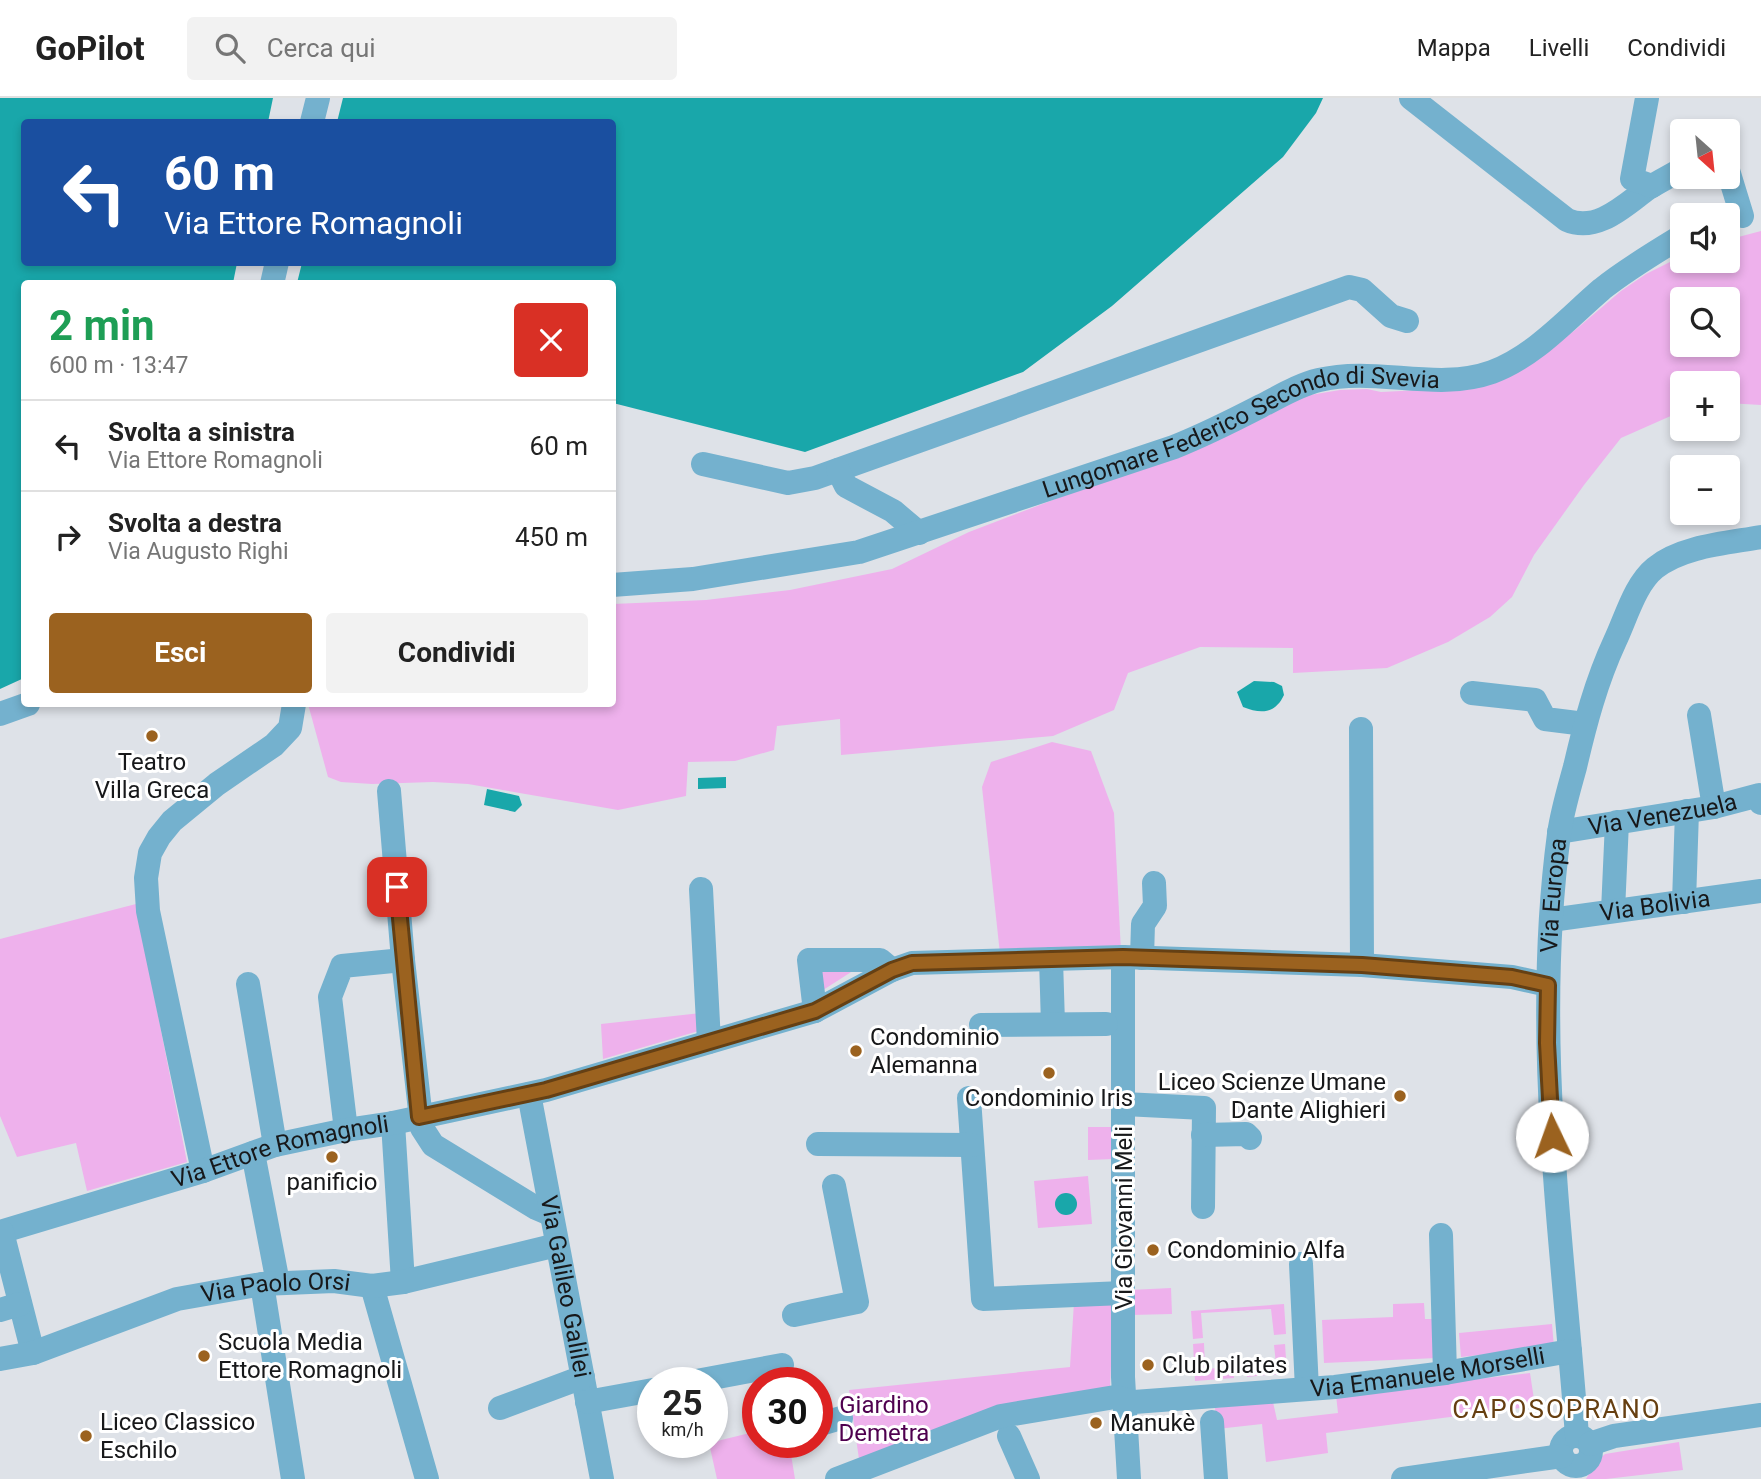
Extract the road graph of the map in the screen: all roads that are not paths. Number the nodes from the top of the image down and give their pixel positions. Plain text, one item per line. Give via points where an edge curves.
1 (318, 98) edge
2 (1411, 98) edge
3 (1647, 98) edge
4 (313, 119) edge
5 (1670, 176) edge
6 (1652, 186) junction
7 (1734, 189) edge
8 (1743, 216) edge
9 (1670, 243) edge
10 (1407, 321) dead end
11 (703, 464) dead end
12 (838, 470) junction
13 (919, 533) junction
14 (1761, 537) edge
15 (766, 566) junction
16 (616, 573) edge
17 (616, 585) edge
18 (1472, 693) dead end
19 (294, 707) edge
20 (1699, 715) dead end
21 (1585, 724) junction
22 (1361, 729) dead end
23 (389, 791) dead end
24 (1761, 803) edge
25 (1714, 807) junction
26 (1687, 811) junction
27 (1617, 822) junction
28 (1559, 832) junction
29 (1154, 883) dead end
30 (701, 889) dead end
31 (1761, 891) edge
32 (1684, 902) junction
33 (1613, 911) junction
34 (1551, 920) junction
35 (1051, 958) junction
36 (1132, 958) junction
37 (403, 960) junction
38 (1362, 965) junction
39 (892, 970) junction
40 (248, 984) dead end
41 (1548, 985) junction
42 (815, 1011) junction
43 (1053, 1024) junction
44 (1106, 1024) dead end
45 (981, 1025) dead end
46 (709, 1042) junction
47 (528, 1094) junction
48 (969, 1098) dead end
49 (1124, 1104) junction
50 (419, 1117) junction
51 (393, 1123) junction
52 (346, 1130) junction
53 (1203, 1135) junction
54 (1250, 1138) dead end
55 (818, 1144) dead end
56 (972, 1145) junction
57 (264, 1149) junction
58 (203, 1171) junction
59 (834, 1186) dead end
60 (1203, 1207) dead end
61 (551, 1214) junction
62 (1, 1232) edge
63 (1441, 1235) dead end
64 (556, 1245) junction
65 (1301, 1264) dead end
66 (403, 1282) junction
67 (270, 1284) junction
68 (372, 1286) junction
69 (1124, 1293) junction
70 (10, 1307) edge
71 (794, 1315) dead end
72 (1570, 1351) junction
73 (33, 1353) junction
74 (0, 1359) edge
75 (782, 1365) dead end
76 (1445, 1373) junction
77 (728, 1375) edge
78 (583, 1377) junction
79 (1307, 1389) junction
80 (637, 1393) edge
81 (1125, 1399) junction
82 (587, 1402) junction
83 (500, 1408) dead end
84 (1761, 1415) edge
85 (1212, 1422) dead end
86 (1009, 1436) dead end
87 (1584, 1440) junction
88 (1568, 1467) edge
89 (1023, 1477) edge
90 (1417, 1478) edge
91 (293, 1479) edge
92 (427, 1479) edge
93 (602, 1479) edge
94 (837, 1479) edge
95 (1129, 1479) edge
96 (1216, 1479) edge

1 - 4 street
2 - 6 street via 1575,223 1594,223 1607,217
3 - 6 street via 1632,179
5 - 6 street
7 - 8 street
9 - 13 street, Lungomare Federico Secondo di Svevia via 1632,267 1527,353 1492,372 1440,381 1348,376 1318,380 1174,447
10 - 12 street via 1391,316 1362,290 1349,287
11 - 12 street via 788,483
12 - 13 street via 846,486 893,511
13 - 15 street, Lungomare Federico Secondo di Svevia via 859,552
14 - 21 street, Via Europa via 1689,550 1655,568 1642,584 1601,671
15 - 16 street, Lungomare Federico Secondo di Svevia
15 - 17 street, Lungomare Federico Secondo di Svevia via 693,579
18 - 21 street via 1535,700 1545,719
19 - 58 street via 290,728 274,746 172,821 150,853 148,911
20 - 25 street
21 - 28 street, Via Europa
22 - 38 street
23 - 37 street
24 - 25 street, Via Venezuela via 1759,795
25 - 26 street, Via Venezuela
26 - 27 street, Via Venezuela
26 - 32 street
27 - 28 street, Via Venezuela
27 - 33 street
28 - 34 street, Via Europa
29 - 36 street, Via Giovanni Meli via 1155,905
30 - 46 street
31 - 32 street, Via Bolivia
32 - 33 street, Via Bolivia
33 - 34 street, Via Bolivia
34 - 41 street, Via Europa
35 - 36 street, Via Ettore Romagnoli
35 - 39 street, Via Ettore Romagnoli via 934,961
35 - 43 street
36 - 38 street, Via Ettore Romagnoli
36 - 49 street, Via Giovanni Meli
37 - 50 street
37 - 52 street via 342,966 330,997
38 - 41 street, Via Ettore Romagnoli via 1512,977
39 - 42 street, Via Ettore Romagnoli
39 - 42 street via 880,960 809,960
40 - 57 street
41 - 72 street, Via Europa via 1554,1183
42 - 46 street, Via Ettore Romagnoli
43 - 44 street
43 - 45 street
46 - 47 street, Via Ettore Romagnoli
47 - 50 street, Via Ettore Romagnoli
47 - 61 street, Via Galileo Galilei
48 - 56 street
49 - 53 street via 1203,1108
49 - 69 street, Via Giovanni Meli
50 - 51 street, Via Ettore Romagnoli
50 - 61 street via 433,1145
51 - 52 street, Via Ettore Romagnoli
51 - 66 street
52 - 57 street, Via Ettore Romagnoli
53 - 54 street via 1246,1134
53 - 60 street
55 - 56 street
56 - 69 street via 983,1299
57 - 58 street, Via Ettore Romagnoli
57 - 67 street
58 - 62 street, Via Ettore Romagnoli
59 - 71 street via 857,1301
61 - 64 street, Via Galileo Galilei
62 - 70 street
63 - 76 street
64 - 66 street, Via Paolo Orsi
64 - 78 street, Via Galileo Galilei
65 - 79 street
66 - 68 street, Via Paolo Orsi
67 - 68 street, Via Paolo Orsi via 334,1281
67 - 73 street, Via Paolo Orsi via 177,1299
67 - 91 street
68 - 92 street
69 - 81 street, Via Giovanni Meli
70 - 73 street
72 - 76 street, Via Emanuele Morselli
72 - 87 street, Via Europa
73 - 74 street, Via Paolo Orsi
75 - 77 street
76 - 79 street, Via Emanuele Morselli
78 - 82 street, Via Galileo Galilei
78 - 83 street
79 - 81 street, Via Emanuele Morselli
80 - 82 street
81 - 94 street, Via Emanuele Morselli via 1001,1416
81 - 95 street, Via Giovanni Meli
82 - 93 street, Via Galileo Galilei
84 - 87 street
85 - 96 street
86 - 89 street
87 - 88 street via 1591,1458 1579,1467
88 - 90 street

